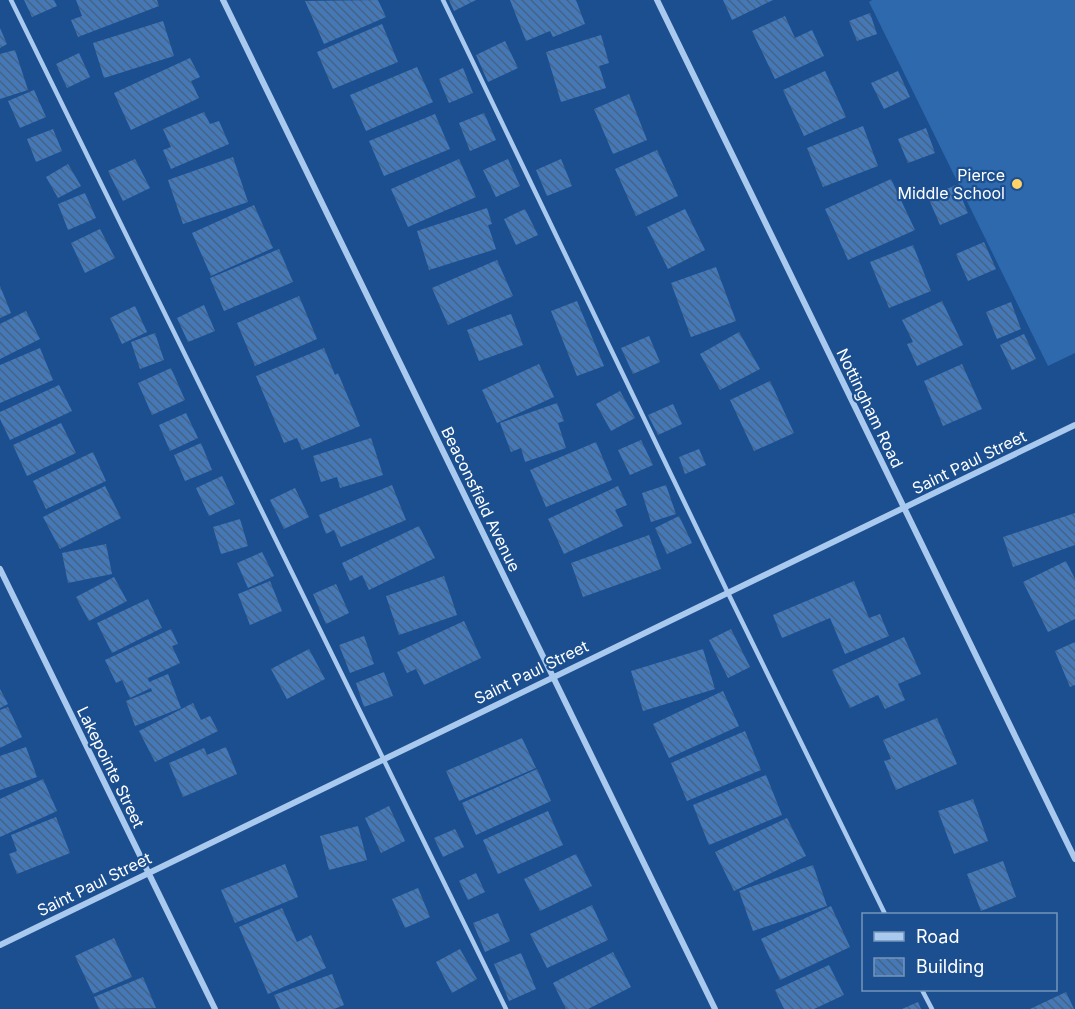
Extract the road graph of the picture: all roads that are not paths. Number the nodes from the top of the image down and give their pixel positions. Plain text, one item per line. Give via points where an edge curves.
1 (11, 0) edge
2 (223, 0) edge
3 (443, 0) edge
4 (657, 0) edge
5 (1075, 425) edge
6 (904, 508) junction
7 (0, 569) edge
8 (728, 593) junction
9 (553, 677) junction
10 (383, 759) junction
11 (1075, 859) edge
12 (148, 873) junction
13 (884, 913) edge
14 (0, 945) edge
15 (923, 991) edge
16 (214, 1009) edge
17 (506, 1009) edge
18 (714, 1009) edge
19 (932, 1009) edge

1 - 10 lane
2 - 9 street, Beaconsfield Avenue
3 - 8 lane
4 - 6 street, Nottingham Road
5 - 6 street, Saint Paul Street
6 - 8 street, Saint Paul Street
6 - 11 street, Nottingham Road
7 - 12 street, Lakepointe Street
8 - 9 street, Saint Paul Street
8 - 13 lane
9 - 10 street, Saint Paul Street
9 - 18 street, Beaconsfield Avenue
10 - 12 street, Saint Paul Street
10 - 17 lane
12 - 14 street, Saint Paul Street
12 - 16 street, Lakepointe Street
15 - 19 lane

